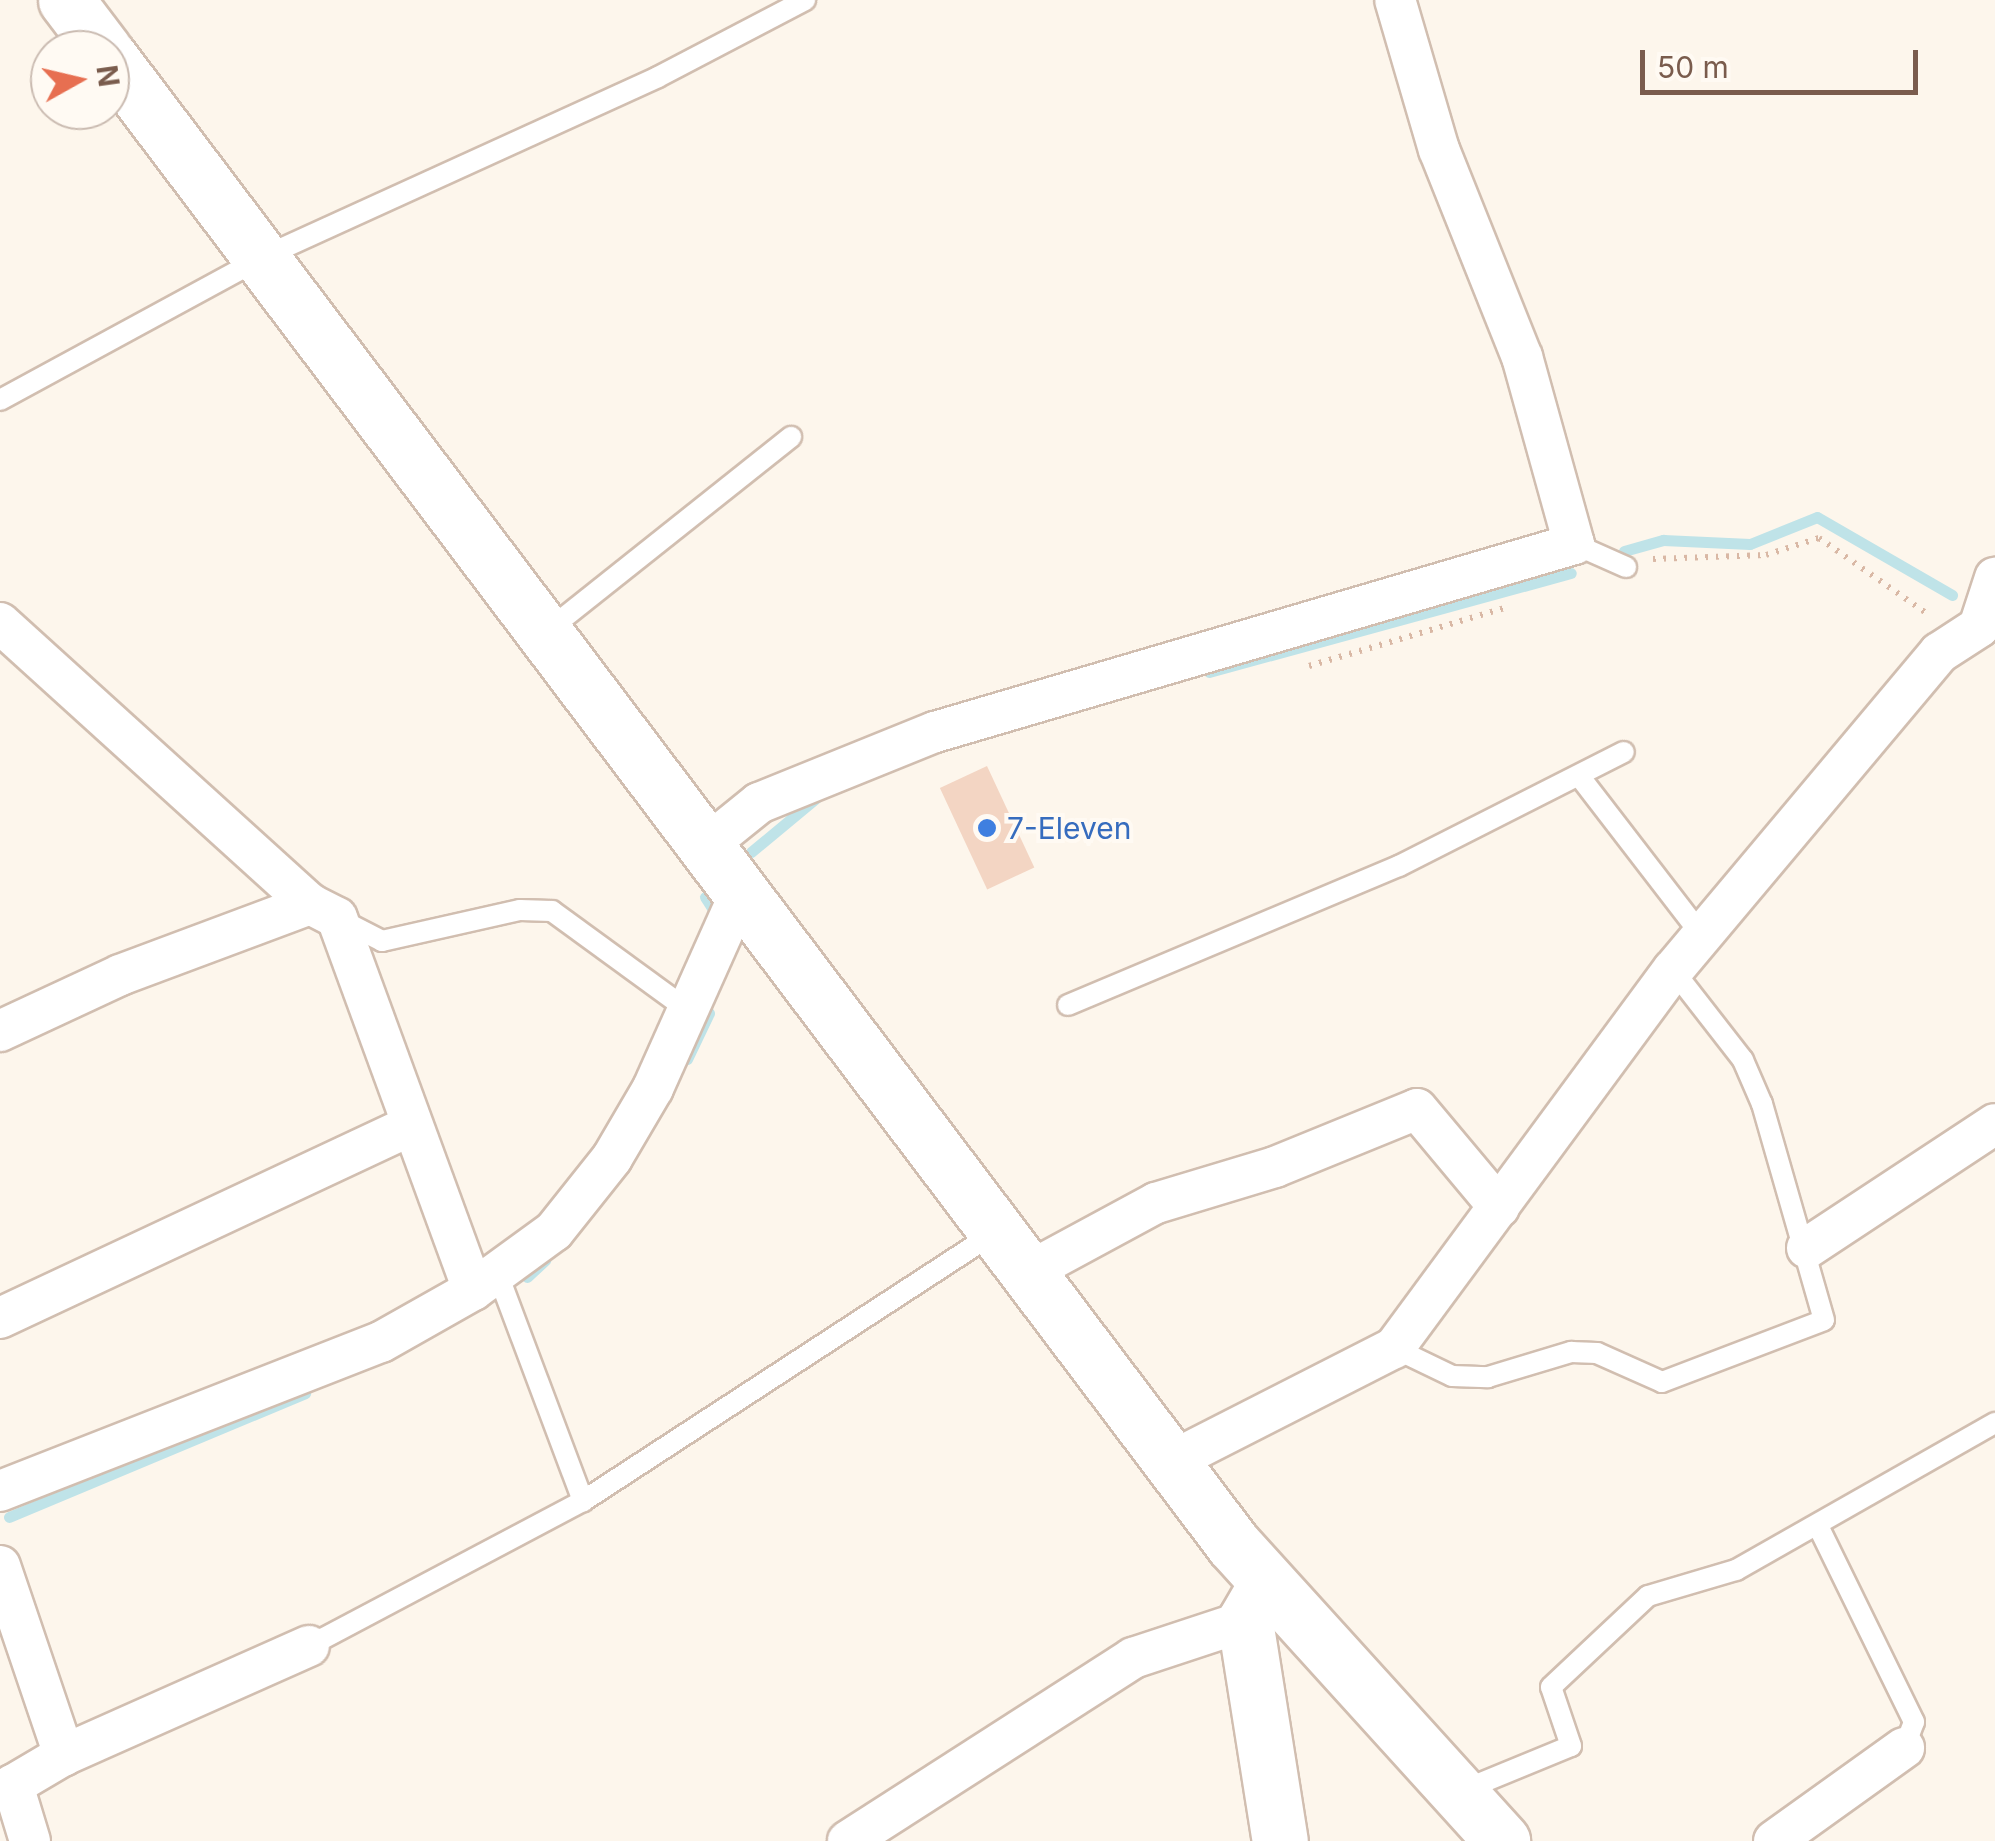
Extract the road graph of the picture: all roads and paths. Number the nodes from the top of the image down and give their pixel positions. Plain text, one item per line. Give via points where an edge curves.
1 (66, 0) edge
2 (805, 0) edge
3 (1395, 0) edge
4 (89, 30) edge
5 (130, 84) edge
6 (261, 258) junction
7 (0, 400) edge
8 (791, 437) dead end
9 (1574, 544) junction
10 (1626, 567) joint
11 (1995, 578) edge
12 (0, 623) edge
13 (1978, 629) edge
14 (547, 631) junction
15 (1624, 752) dead end
16 (1580, 777) junction
17 (707, 845) junction
18 (742, 889) junction
19 (323, 911) junction
20 (1701, 934) junction
21 (1673, 970) junction
22 (1068, 1005) dead end
23 (688, 1010) junction
24 (0, 1031) edge
25 (1995, 1124) edge
26 (412, 1125) junction
27 (1500, 1208) junction
28 (1808, 1248) junction
29 (1014, 1251) junction
30 (485, 1281) junction
31 (0, 1318) edge
32 (1394, 1348) junction
33 (1995, 1423) edge
34 (1172, 1460) junction
35 (0, 1491) edge
36 (583, 1501) junction
37 (1819, 1528) junction
38 (0, 1566) edge
39 (1256, 1602) junction
40 (308, 1646) joint
41 (1904, 1748) joint
42 (64, 1754) junction
43 (1455, 1794) junction
44 (1270, 1839) edge
45 (30, 1841) edge
46 (848, 1841) edge
47 (1502, 1841) edge
48 (1774, 1841) edge

1 - 4 street
2 - 6 lane via 658,77
3 - 9 street via 1439,150 1522,357
5 - 6 street
6 - 7 lane
6 - 14 street
8 - 14 lane
9 - 10 lane
9 - 17 street via 935,732 774,796
10 - 13 path via 1664,556 1766,554 1819,538
11 - 13 street
12 - 19 street
13 - 20 street
14 - 17 street
15 - 16 lane
16 - 20 lane
16 - 22 lane via 1399,866
17 - 18 street
18 - 23 street
18 - 29 street
19 - 23 lane via 382,941 520,910 552,911
19 - 24 street via 120,975
19 - 26 street
20 - 21 street
21 - 27 street
21 - 28 lane via 1742,1060
23 - 30 street via 612,1158 554,1230
25 - 28 street
26 - 30 street
26 - 31 street
27 - 29 street via 1417,1109 1275,1167
27 - 32 street
28 - 32 lane via 1824,1320 1662,1382 1597,1353 1570,1352 1470,1377 1452,1376
29 - 34 street
29 - 36 lane
30 - 35 street via 381,1342
30 - 36 lane
32 - 34 street
33 - 37 lane
34 - 39 street
36 - 40 lane
37 - 41 lane via 1914,1722
37 - 43 lane via 1736,1570 1648,1596 1551,1686 1571,1746
38 - 42 street
39 - 43 street
39 - 44 street
39 - 46 street via 1133,1658
40 - 42 street
41 - 48 street
42 - 45 street via 13,1785
43 - 47 street

